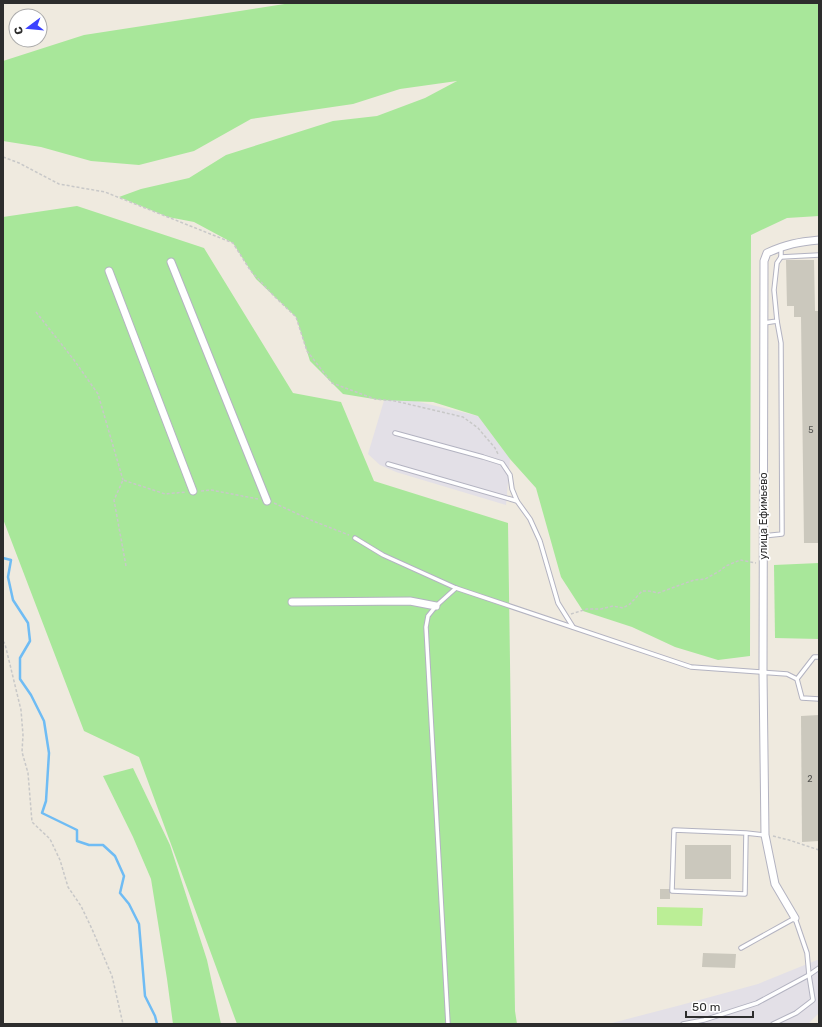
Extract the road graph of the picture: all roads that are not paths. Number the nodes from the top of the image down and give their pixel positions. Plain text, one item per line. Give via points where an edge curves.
1 (819, 240) edge
2 (781, 247) junction
3 (819, 255) edge
4 (781, 257) junction
5 (171, 262) dead end
6 (108, 272) dead end
7 (777, 321) junction
8 (763, 324) junction
9 (395, 433) dead end
10 (388, 464) dead end
11 (193, 491) road end
12 (266, 501) road end
13 (517, 501) junction
14 (763, 536) junction
15 (355, 538) road end
16 (456, 588) junction
17 (292, 602) dead end
18 (436, 606) junction
19 (573, 627) junction
20 (819, 657) edge
21 (764, 673) junction
22 (797, 679) junction
23 (819, 699) edge
24 (746, 833) junction
25 (766, 835) junction
26 (795, 918) junction
27 (741, 948) dead end
28 (819, 968) edge
29 (809, 975) junction
30 (448, 1024) edge
31 (683, 1024) edge
32 (773, 1024) edge

1 - 2 street, улица Ефимьево
2 - 4 lane
2 - 8 street, улица Ефимьево via 767,252 764,262
3 - 4 lane
4 - 7 lane via 777,263 774,290
5 - 12 street
6 - 11 street
7 - 8 lane
7 - 14 lane via 781,343 782,534
8 - 14 street, улица Ефимьево
9 - 13 lane via 502,463 510,475
10 - 13 lane
13 - 19 lane via 530,519 540,541 558,603
14 - 21 street, улица Ефимьево
15 - 16 lane via 383,556
16 - 18 lane
16 - 19 lane
17 - 18 street via 410,601
18 - 30 lane via 428,616 426,627
19 - 21 lane via 691,667
20 - 22 lane via 814,657
21 - 22 lane via 787,674
21 - 25 street, улица Ефимьево
22 - 23 lane via 802,698
24 - 24 lane via 744,894 672,891 674,830
24 - 25 lane
25 - 26 street, улица Ефимьево via 775,884
26 - 27 lane
26 - 29 lane via 807,953
28 - 29 lane
29 - 31 lane via 756,1003
29 - 32 lane via 813,1000

